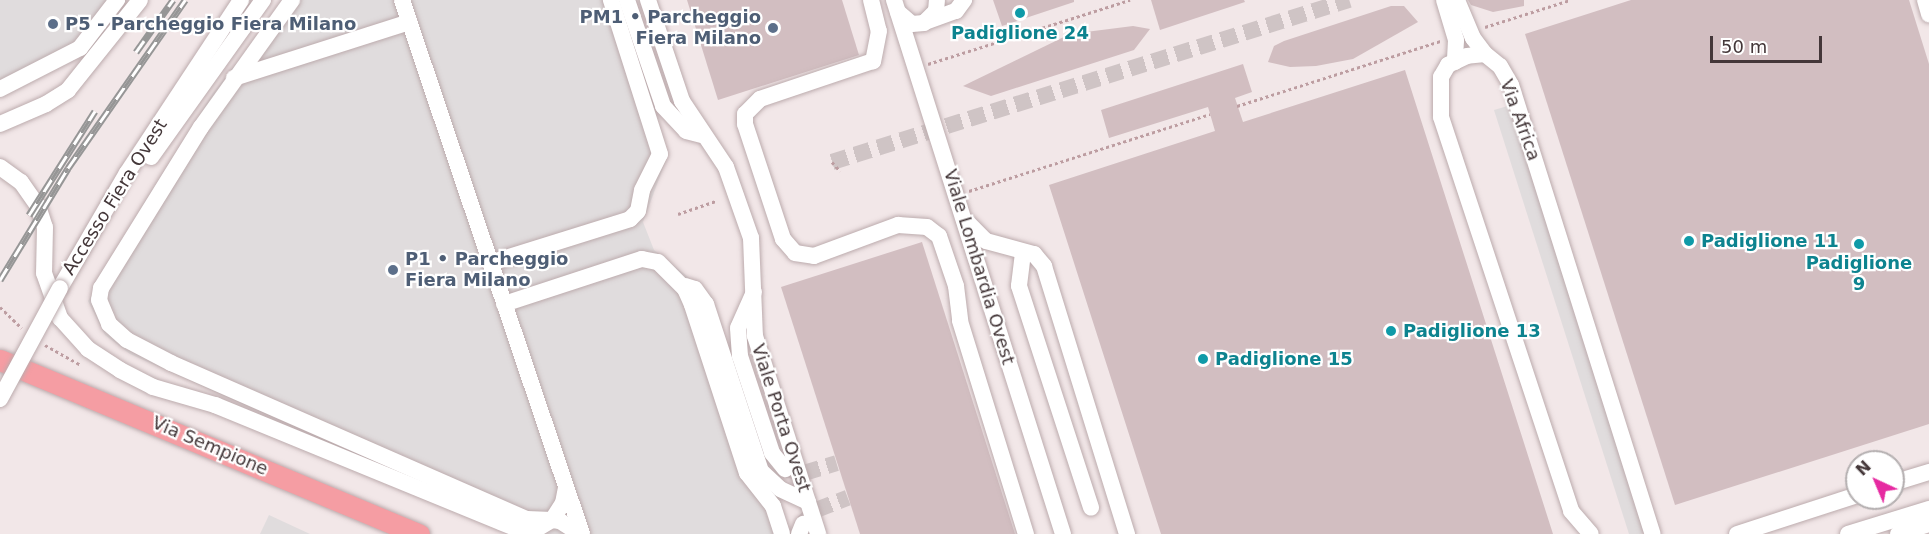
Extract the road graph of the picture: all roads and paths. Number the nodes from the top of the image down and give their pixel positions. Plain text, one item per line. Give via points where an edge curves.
1 (117, 0) edge
2 (140, 0) edge
3 (241, 0) edge
4 (262, 0) edge
5 (292, 0) edge
6 (611, 0) edge
7 (627, 0) edge
8 (648, 0) edge
9 (871, 0) edge
10 (937, 0) edge
11 (964, 0) edge
12 (1130, 0) edge
13 (1444, 0) edge
14 (1457, 0) edge
15 (1570, 0) edge
16 (1924, 0) edge
17 (896, 6) edge
18 (408, 12) edge
19 (1929, 14) edge
20 (924, 23) junction
21 (1462, 34) junction
22 (1485, 54) junction
23 (1455, 62) junction
24 (915, 68) junction
25 (234, 78) junction
26 (0, 89) edge
27 (1237, 106) dead end
28 (1210, 114) dead end
29 (0, 124) edge
30 (702, 135) junction
31 (832, 162) dead end
32 (0, 167) edge
33 (840, 171) dead end
34 (956, 195) junction
35 (716, 201) dead end
36 (678, 214) dead end
37 (962, 214) junction
38 (82, 249) junction
39 (1023, 253) junction
40 (490, 263) junction
41 (681, 285) junction
42 (754, 292) junction
43 (504, 304) junction
44 (0, 360) edge
45 (0, 399) edge
46 (785, 469) dead end
47 (1929, 472) edge
48 (1905, 479) edge
49 (566, 487) junction
50 (1845, 499) edge
51 (808, 502) junction
52 (1091, 508) dead end
53 (1929, 508) edge
54 (552, 520) junction
55 (1929, 524) edge
56 (419, 534) edge
57 (581, 534) edge
58 (782, 534) edge
59 (818, 534) edge
60 (1026, 534) edge
61 (1063, 534) edge
62 (1127, 534) edge
63 (1591, 534) edge
64 (1653, 534) edge
65 (1737, 534) edge
66 (1848, 534) edge
67 (1898, 534) edge

1 - 26 street via 80,48
2 - 29 street via 68,90
3 - 38 street, Accesso Fiera Ovest
4 - 38 street
5 - 25 street
6 - 40 street via 660,154 642,190 638,211 630,219
7 - 30 street via 663,106 686,131
8 - 30 street, Viale Porta Ovest via 677,89
9 - 60 street via 879,31 873,61 760,99 745,114 745,124 783,239 795,253 814,256 898,225 927,228 939,236 956,286 960,321
10 - 20 street via 936,11
11 - 20 street via 956,11
12 - 24 path
13 - 21 street
14 - 21 street
15 - 21 path
16 - 19 street
17 - 20 street via 912,24
17 - 24 street, Viale Lombardia Ovest
18 - 25 street
18 - 40 street
21 - 22 street, Via Africa
21 - 23 street
21 - 27 path
22 - 23 street
22 - 64 street, Via Africa via 1500,66 1511,85
23 - 63 street via 1448,65 1442,77 1441,117 1571,511
24 - 34 street, Viale Lombardia Ovest
25 - 54 street via 101,288 99,300 109,324 126,340 171,363 527,519
28 - 34 path
30 - 42 street, Viale Porta Ovest via 726,167 751,238
31 - 33 path
32 - 54 street via 27,188 42,217 44,273 53,307 77,339 106,362 153,387 215,405 520,530 537,529
34 - 37 street, Viale Lombardia Ovest
35 - 36 path
37 - 39 street via 986,241
37 - 61 street, Viale Lombardia Ovest
38 - 45 street, Accesso Fiera Ovest, bridge
39 - 52 street via 1019,286
39 - 62 street via 1039,257 1044,266
40 - 43 street
41 - 43 street via 658,262 648,258
41 - 51 street via 694,289 706,304 761,471 780,489
41 - 58 street via 693,305 747,473 773,506
42 - 46 street via 738,328 740,356 772,453
42 - 51 street, Viale Porta Ovest via 755,336
43 - 49 street
44 - 56 main road, Via Sempione
47 - 48 street
49 - 54 street via 563,503
49 - 57 street
50 - 65 street
51 - 59 street, Viale Porta Ovest
53 - 66 street
54 - 57 street via 569,524
55 - 67 street

